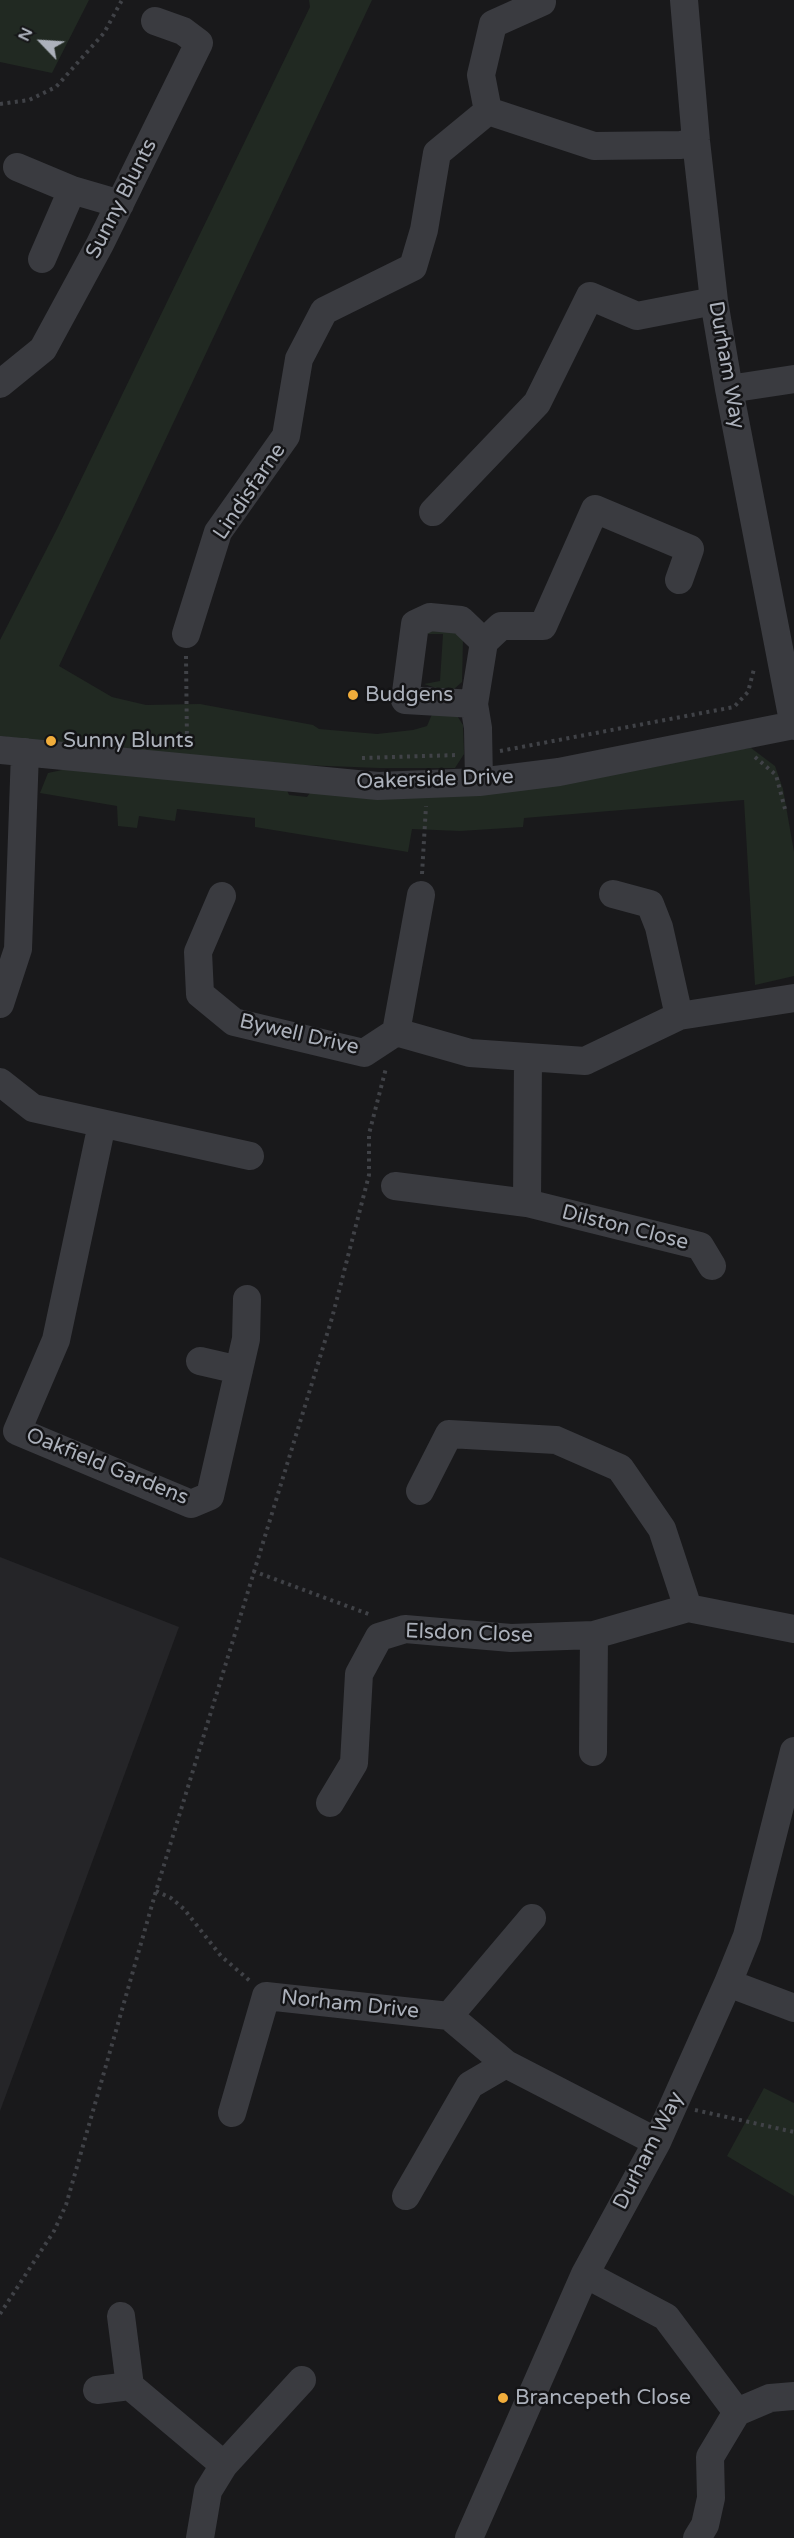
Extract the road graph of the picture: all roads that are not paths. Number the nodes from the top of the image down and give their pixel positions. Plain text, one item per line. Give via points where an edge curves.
1 (684, 0) edge
2 (542, 2) dead end
3 (154, 21) dead end
4 (488, 111) junction
5 (696, 141) junction
6 (18, 167) dead end
7 (72, 190) junction
8 (120, 204) junction
9 (42, 259) dead end
10 (714, 301) junction
11 (794, 379) edge
12 (0, 384) edge
13 (729, 389) junction
14 (433, 512) dead end
15 (679, 580) dead end
16 (186, 633) road end
17 (483, 642) junction
18 (474, 704) junction
19 (794, 726) edge
20 (12, 751) edge
21 (478, 782) junction
22 (613, 894) dead end
23 (222, 896) dead end
24 (420, 896) road end
25 (794, 998) edge
26 (0, 1004) edge
27 (679, 1016) junction
28 (396, 1032) junction
29 (528, 1057) junction
30 (0, 1082) edge
31 (102, 1124) junction
32 (250, 1156) dead end
33 (395, 1186) dead end
34 (527, 1203) junction
35 (712, 1266) dead end
36 (247, 1299) dead end
37 (200, 1361) dead end
38 (239, 1370) junction
39 (9, 1429) edge
40 (420, 1491) dead end
41 (688, 1608) junction
42 (794, 1629) edge
43 (594, 1635) junction
44 (794, 1751) edge
45 (593, 1752) dead end
46 (330, 1803) dead end
47 (532, 1918) dead end
48 (728, 1983) junction
49 (794, 2008) edge
50 (448, 2016) junction
51 (506, 2064) junction
52 (232, 2113) dead end
53 (657, 2142) junction
54 (406, 2196) dead end
55 (585, 2274) junction
56 (121, 2316) dead end
57 (302, 2380) dead end
58 (130, 2386) junction
59 (97, 2390) dead end
60 (794, 2396) edge
61 (737, 2412) junction
62 (224, 2464) junction
63 (200, 2538) edge
64 (469, 2538) edge
65 (697, 2538) edge

1 - 5 street, Durham Way
2 - 4 street via 494,24 481,75
3 - 8 street, Sunny Blunts via 183,31 199,43
4 - 5 street via 594,146 681,145
4 - 16 street, Lindisfarne via 437,153 424,230 413,267 324,311 299,359 286,436 218,532
5 - 10 street, Durham Way
6 - 7 street
7 - 8 street
7 - 9 street
8 - 12 street, Sunny Blunts via 43,349
10 - 13 street, Durham Way
10 - 14 street via 637,316 590,296 537,403
11 - 13 street
13 - 19 street, Durham Way
15 - 17 street via 690,549 595,508 543,626 501,626
17 - 18 street
17 - 18 street via 461,620 430,617 415,624 405,700
18 - 21 street
19 - 21 street, Oakerside Drive via 559,772
20 - 21 street, Oakerside Drive via 193,758 378,786
20 - 26 street via 18,949
22 - 27 street via 650,904
23 - 28 street, Bywell Drive via 198,952 200,994 234,1022 364,1053
24 - 28 street
25 - 27 street
27 - 29 street via 585,1061
28 - 29 street via 470,1053
29 - 34 street
30 - 31 street via 33,1108
31 - 32 street
31 - 39 street, Oakfield Gardens via 56,1340
33 - 34 street, Dilston Close
34 - 35 street, Dilston Close via 700,1246
36 - 38 street, Oakfield Gardens via 246,1339
37 - 38 street
38 - 39 street, Oakfield Gardens via 210,1496 191,1504
40 - 41 street via 449,1434 556,1440 621,1468 662,1529
41 - 42 street, Elsdon Close
41 - 43 street, Elsdon Close
43 - 45 street
43 - 46 street, Elsdon Close via 511,1638 405,1629 379,1637 359,1674 354,1762
44 - 48 street, Durham Way via 747,1936
47 - 50 street, Norham Drive
48 - 49 street
48 - 53 street, Durham Way
50 - 51 street, Norham Drive
50 - 52 street, Norham Drive via 266,1996
51 - 53 street, Norham Drive
51 - 54 street via 470,2085
53 - 55 street, Durham Way
55 - 61 street via 666,2317
55 - 64 street, Durham Way
56 - 58 street
57 - 62 street
58 - 59 street
58 - 62 street
60 - 61 street via 770,2398
61 - 65 street via 710,2457 711,2498 705,2525
62 - 63 street via 208,2491

